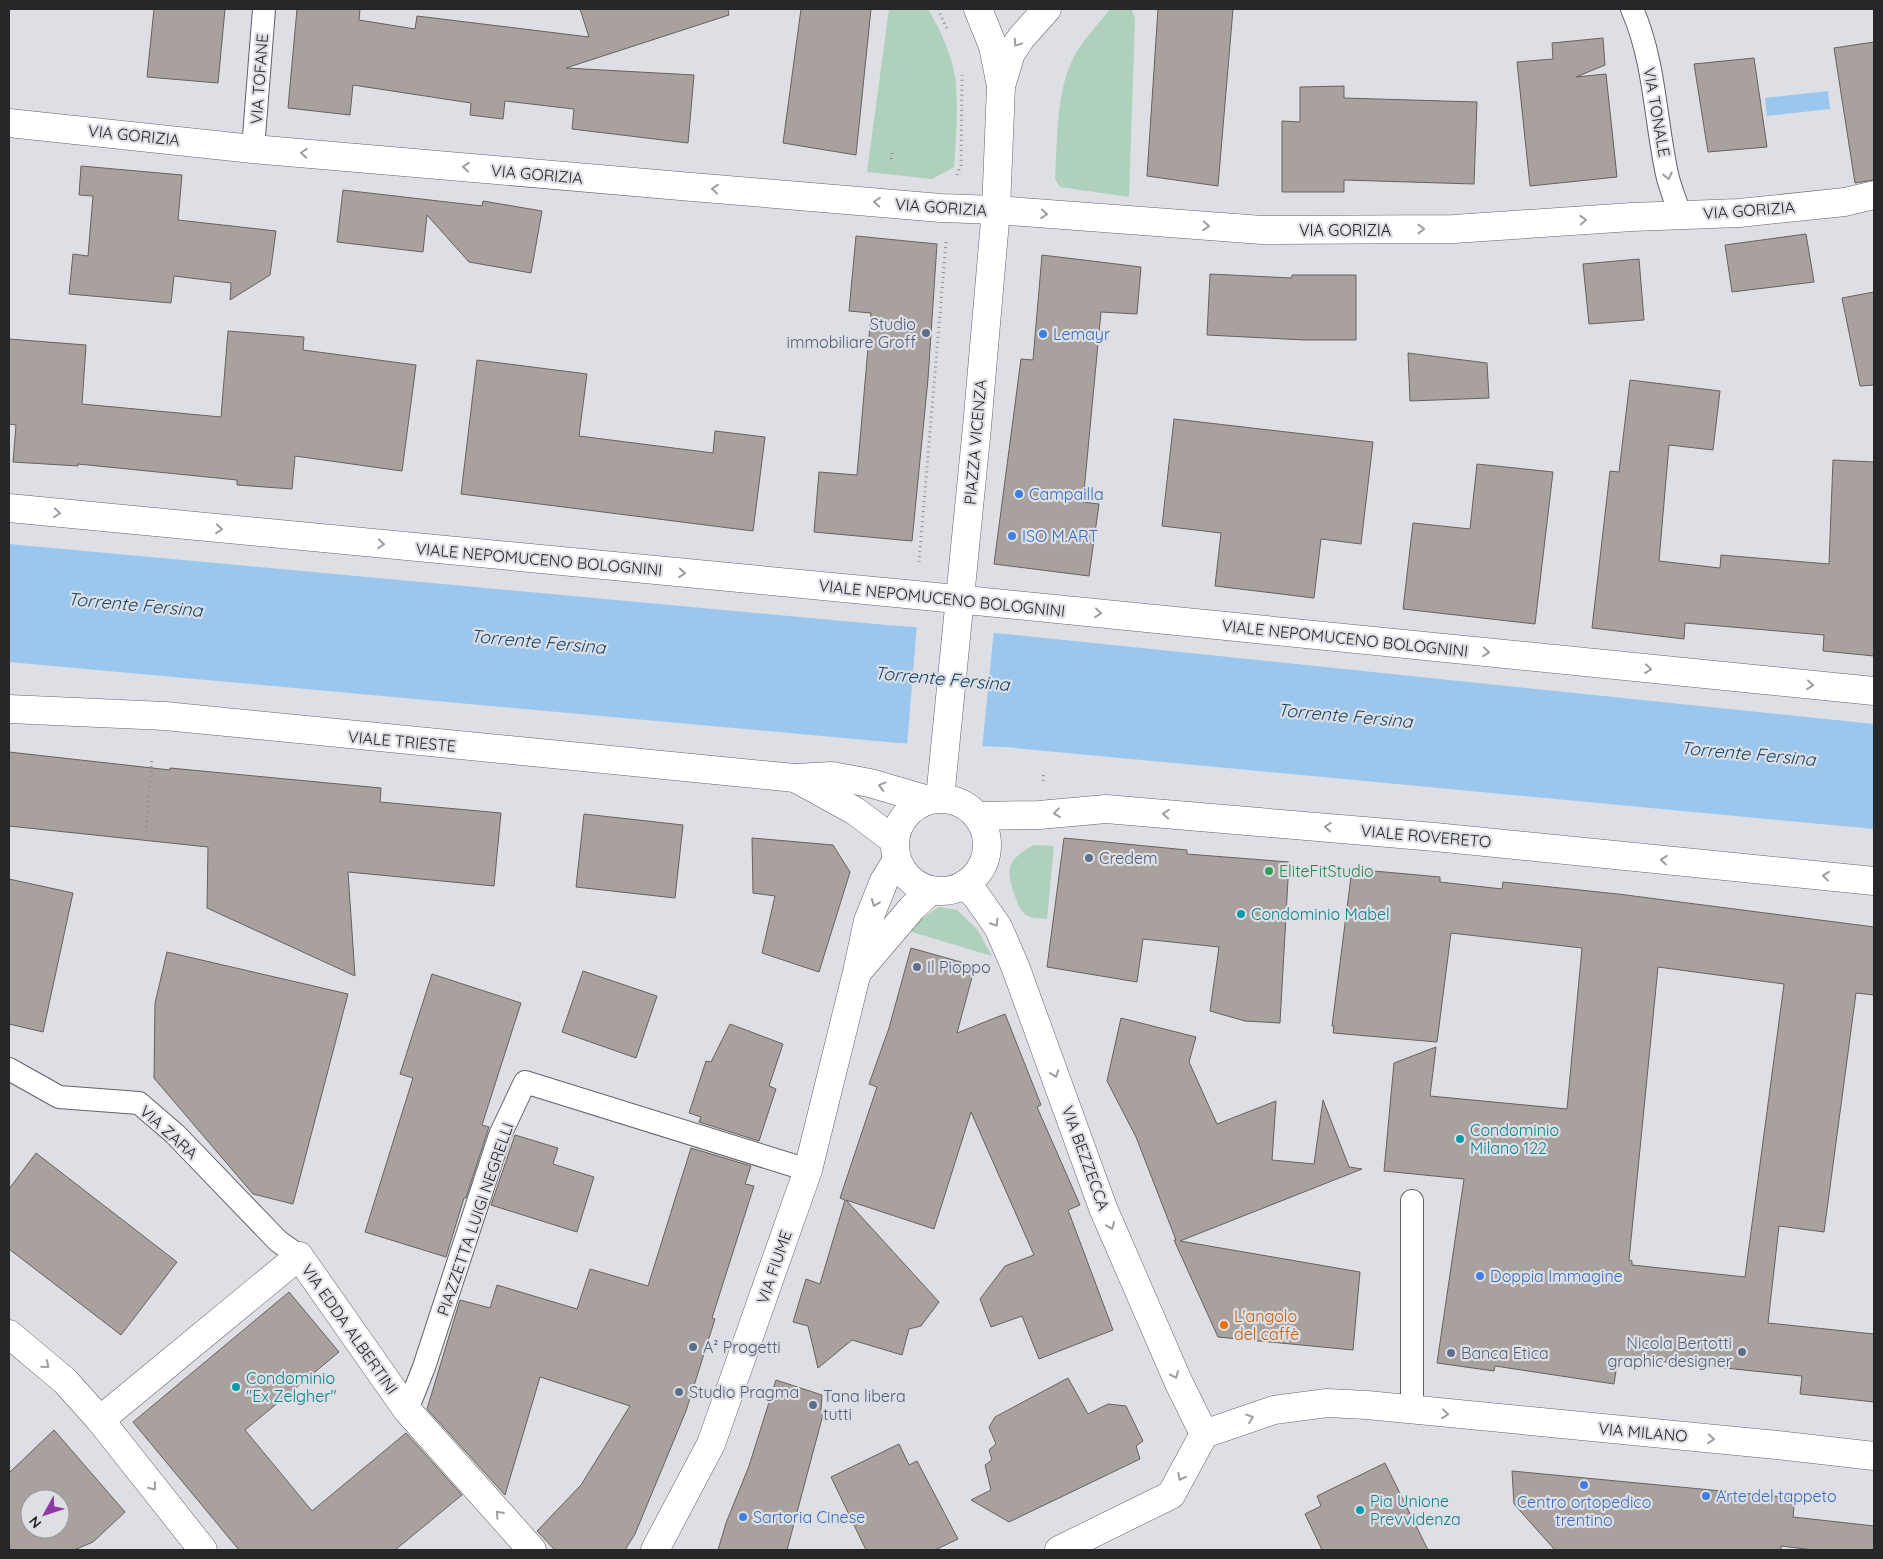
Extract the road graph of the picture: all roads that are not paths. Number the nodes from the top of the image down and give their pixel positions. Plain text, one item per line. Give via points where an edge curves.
1 (264, 9) edge
2 (978, 9) edge
3 (1047, 9) edge
4 (1632, 9) edge
5 (1002, 86) junction
6 (9, 123) edge
7 (253, 149) junction
8 (1874, 195) edge
9 (996, 210) junction
10 (1680, 215) junction
11 (9, 508) edge
12 (958, 611) junction
13 (1874, 691) edge
14 (9, 709) edge
15 (795, 778) junction
16 (934, 799) junction
17 (977, 816) junction
18 (896, 850) junction
19 (1874, 881) edge
20 (966, 884) junction
21 (931, 890) junction
22 (857, 972) junction
23 (9, 1069) edge
24 (808, 1170) junction
25 (1412, 1201) dead end
26 (299, 1256) junction
27 (9, 1334) edge
28 (407, 1410) junction
29 (1412, 1410) junction
30 (100, 1420) junction
31 (1204, 1434) junction
32 (1874, 1456) edge
33 (203, 1550) edge
34 (532, 1550) edge
35 (655, 1550) edge
36 (1059, 1550) edge

1 - 7 lane, VIA TOFANE
2 - 5 street via 993,46
3 -> 5 street via 1010,54
4 -> 10 lane, VIA TONALE via 1647,56 1668,175
5 - 9 street, PIAZZA VICENZA
6 - 7 street, VIA GORIZIA
9 -> 7 street, VIA GORIZIA via 941,208
8 - 10 street, VIA GORIZIA via 1845,202 1739,213
9 -> 10 street, VIA GORIZIA via 1262,230 1454,229
9 - 12 street, PIAZZA VICENZA
11 -> 12 street, VIALE NEPOMUCENO BOLOGNINI
12 -> 13 street, VIALE NEPOMUCENO BOLOGNINI
12 - 16 street, PIAZZA VICENZA via 944,754
14 - 15 street, VIALE TRIESTE via 164,716
16 -> 15 street, VIALE TRIESTE via 832,776
15 - 18 street, VIALE TRIESTE via 855,811
16 - 17 street via 960,802
16 - 18 street via 914,807 903,818 896,833
19 -> 17 street, VIALE ROVERETO via 1106,808 1040,815
17 - 20 street via 987,840 986,856 979,871
18 - 21 street via 908,878
18 -> 22 street, VIA FIUME via 868,921
20 - 21 street via 953,890
20 -> 31 street, VIA BEZZECCA via 998,927 1015,966 1104,1208
21 - 22 street, VIA FIUME
22 - 24 street, VIA FIUME
23 - 26 lane, VIA ZARA via 59,1097 139,1103 176,1134 278,1241
24 - 28 lane, PIAZZETTA LUIGI NEGRELLI via 526,1082 500,1135
24 - 35 street, VIA FIUME via 711,1444
25 - 29 lane
26 - 28 street, VIA EDDA ALBERTINI
26 - 30 street, VIA EDDA ALBERTINI
27 -> 30 street via 65,1381
34 -> 28 street, VIA EDDA ALBERTINI
31 -> 29 street, VIA MILANO via 1274,1410 1318,1404
29 -> 32 street, VIA MILANO
30 -> 33 street
31 -> 36 street via 1171,1496

